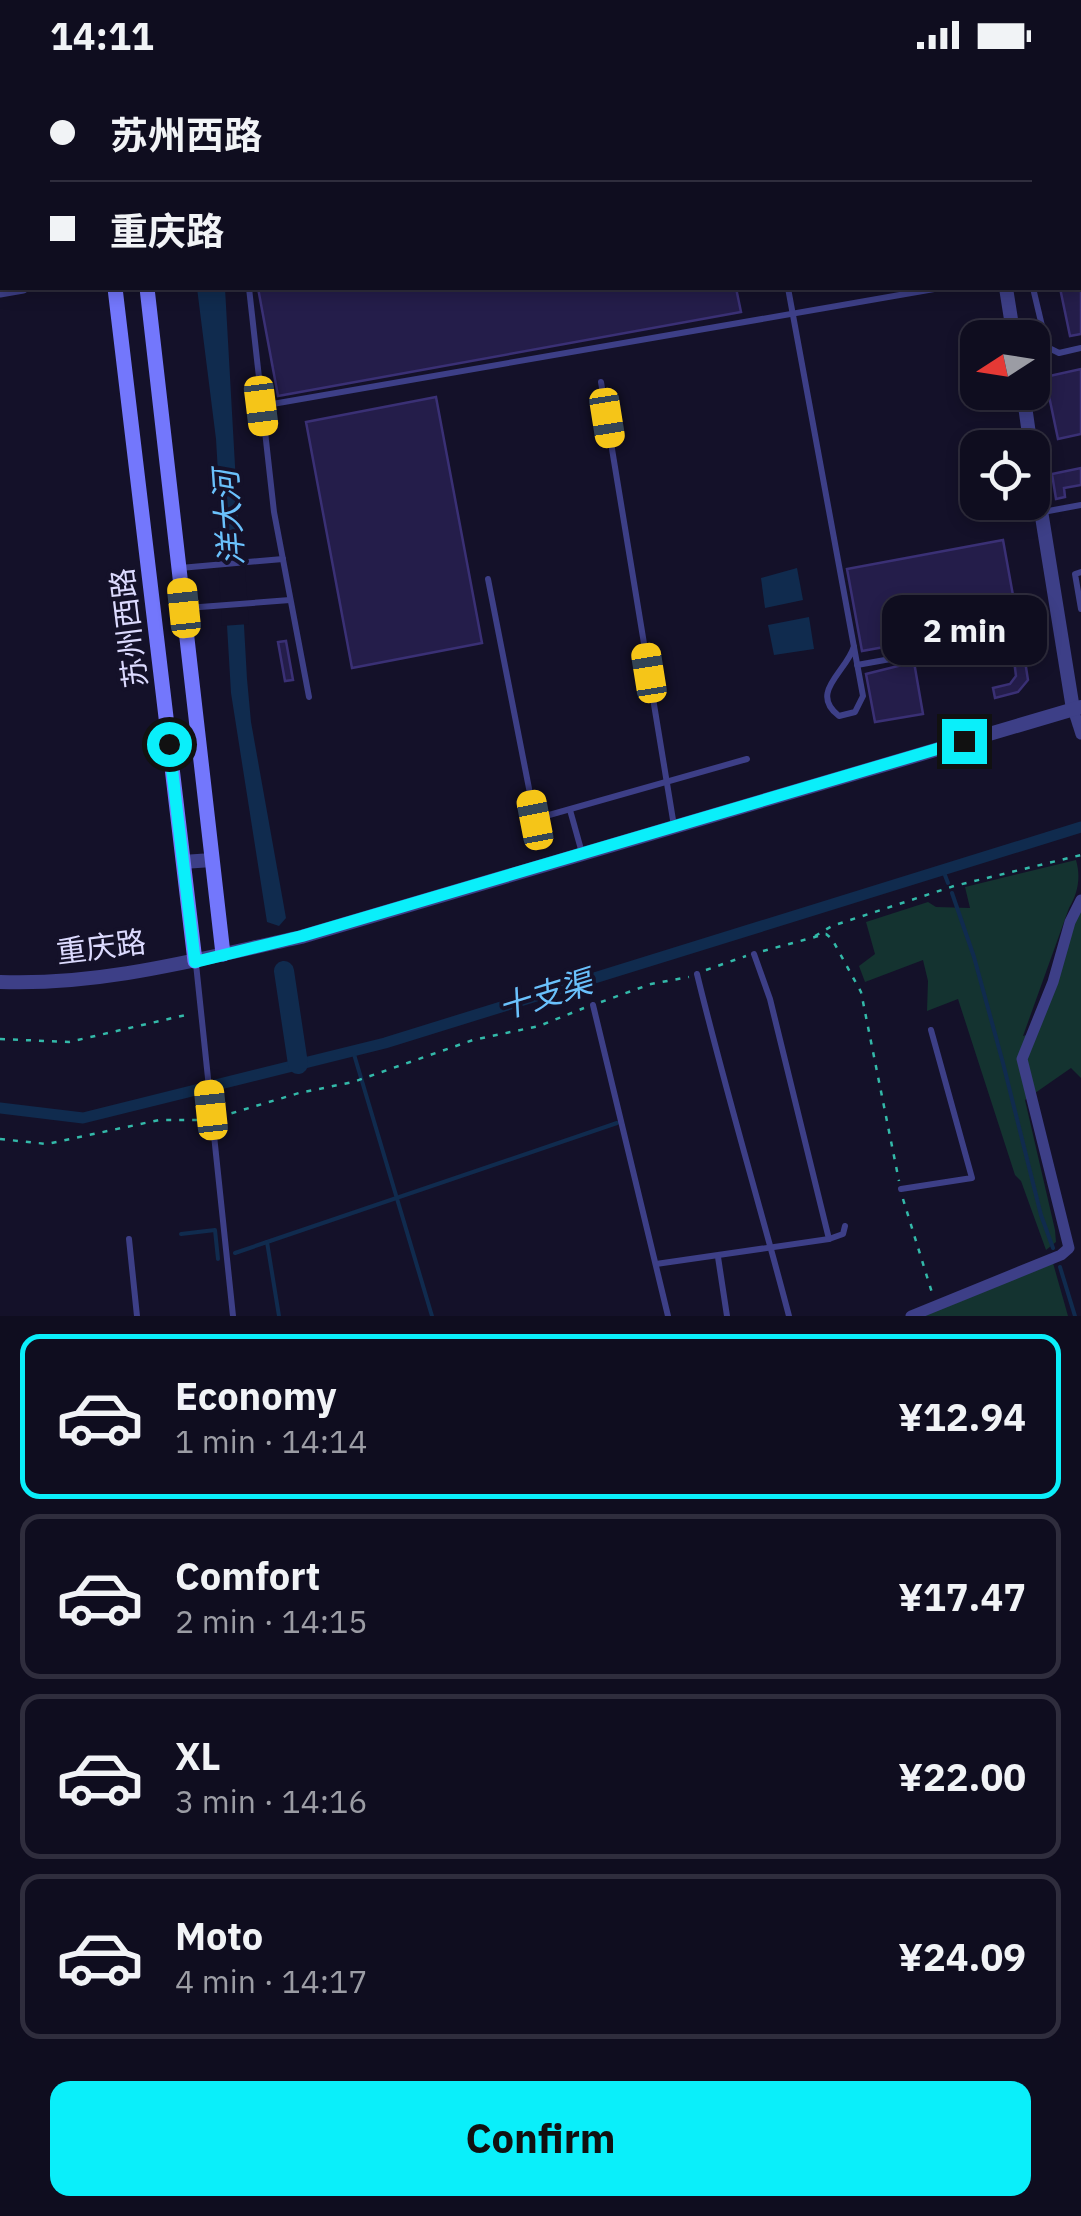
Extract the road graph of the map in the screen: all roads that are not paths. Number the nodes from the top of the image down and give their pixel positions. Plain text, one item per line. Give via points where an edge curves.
1 (114, 290) edge
2 (147, 290) edge
3 (249, 290) edge
4 (788, 290) edge
5 (928, 290) edge
6 (1006, 290) edge
7 (1033, 290) edge
8 (792, 312) junction
9 (1011, 320) edge
10 (1081, 348) edge
11 (601, 382) dead end
12 (261, 406) junction
13 (1081, 505) edge
14 (1050, 511) edge
15 (1043, 520) edge
16 (283, 559) junction
17 (184, 568) junction
18 (1081, 572) edge
19 (488, 579) dead end
20 (290, 600) junction
21 (188, 608) junction
22 (1081, 609) edge
23 (1018, 636) dead end
24 (854, 646) junction
25 (857, 665) junction
26 (309, 697) dead end
27 (1077, 708) edge
28 (1081, 734) edge
29 (747, 759) dead end
30 (667, 782) junction
31 (570, 810) junction
32 (674, 827) junction
33 (582, 854) junction
34 (212, 860) junction
35 (183, 862) junction
36 (1081, 900) edge
37 (223, 954) junction
38 (754, 954) dead end
39 (195, 962) junction
40 (697, 974) dead end
41 (0, 982) edge
42 (592, 1005) dead end
43 (931, 1030) dead end
44 (901, 1189) dead end
45 (845, 1226) dead end
46 (129, 1239) dead end
47 (829, 1240) junction
48 (772, 1250) junction
49 (718, 1256) junction
50 (656, 1264) junction
51 (137, 1316) edge
52 (233, 1316) edge
53 (668, 1316) edge
54 (727, 1316) edge
55 (789, 1316) edge
56 (911, 1316) edge

1 - 35 main road, 苏州西路
2 - 17 main road, 苏州西路
3 - 12 lane
4 - 8 lane
5 - 8 lane
6 - 9 street
7 - 10 lane via 1046,346 1059,352
8 - 12 lane
8 - 24 lane
11 - 30 lane
12 - 16 lane
13 - 14 lane
15 - 27 street
16 - 17 lane
16 - 20 lane
17 - 21 main road, 苏州西路
18 - 22 lane via 1075,574
19 - 31 lane via 535,820
20 - 21 lane
20 - 26 lane
21 - 34 main road, 苏州西路
23 - 25 lane
24 - 25 lane
24 - 25 lane via 825,697 839,716 862,703
27 - 28 street
27 - 32 street, 重庆路
29 - 30 lane
30 - 31 lane
30 - 32 lane
31 - 33 lane
32 - 33 street, 重庆路
33 - 37 street, 重庆路
34 - 35 street
34 - 37 main road, 苏州西路
35 - 39 main road, 苏州西路
36 - 56 street via 1022,1059 1069,1248
37 - 39 street, 重庆路
38 - 47 lane
39 - 41 street, 重庆路 via 96,978
39 - 52 lane
40 - 48 lane
42 - 50 lane
43 - 44 lane via 972,1178
45 - 47 lane
46 - 51 lane
47 - 48 lane
48 - 49 lane
48 - 55 lane
49 - 50 lane
49 - 54 lane
50 - 53 lane

